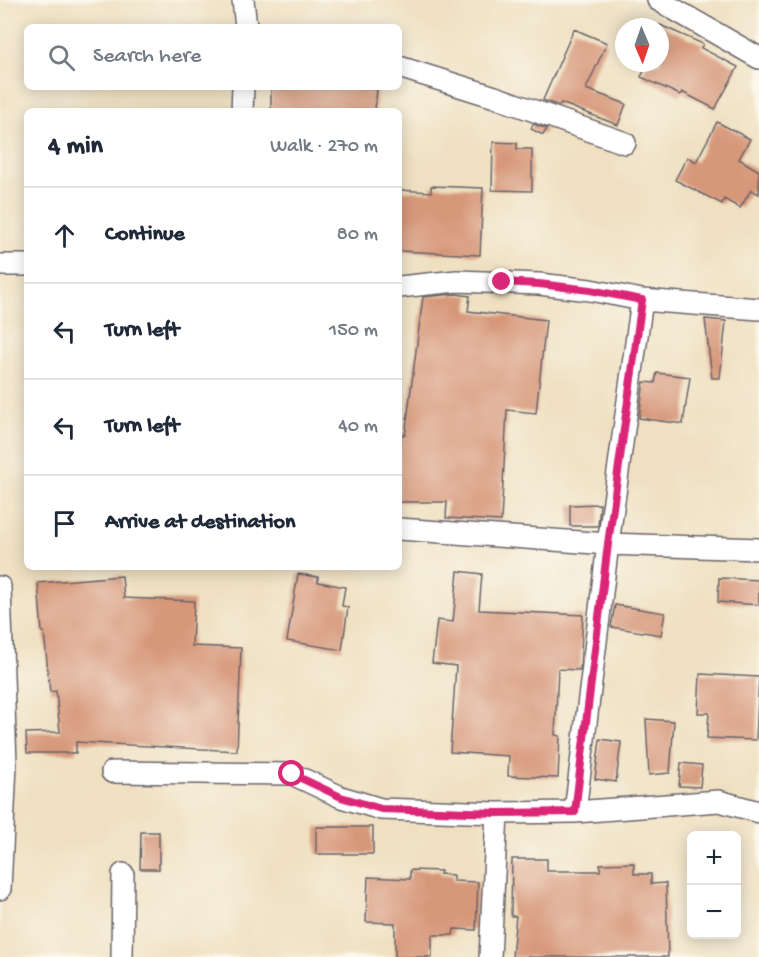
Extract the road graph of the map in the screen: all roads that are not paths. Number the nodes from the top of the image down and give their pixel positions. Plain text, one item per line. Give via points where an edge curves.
1 (243, 0) edge
2 (658, 0) edge
3 (246, 24) edge
4 (759, 58) edge
5 (402, 68) edge
6 (243, 90) edge
7 (242, 108) edge
8 (625, 143) dead end
9 (0, 265) edge
10 (24, 265) edge
11 (402, 287) edge
12 (642, 300) junction
13 (759, 309) edge
14 (402, 529) edge
15 (608, 544) junction
16 (759, 549) edge
17 (0, 587) edge
18 (112, 772) dead end
19 (575, 812) junction
20 (759, 812) edge
21 (497, 813) junction
22 (123, 874) dead end
23 (0, 889) edge
24 (122, 957) edge
25 (490, 957) edge

1 - 3 street
2 - 4 street
5 - 8 street
6 - 7 street
9 - 10 street
11 - 12 street via 457,281 511,282
12 - 13 street
12 - 15 street
14 - 15 street
15 - 16 street
15 - 19 street
17 - 23 street via 6,765
18 - 21 street via 292,774 341,797 381,809
19 - 20 street via 719,801
19 - 21 street
21 - 25 street
22 - 24 street

